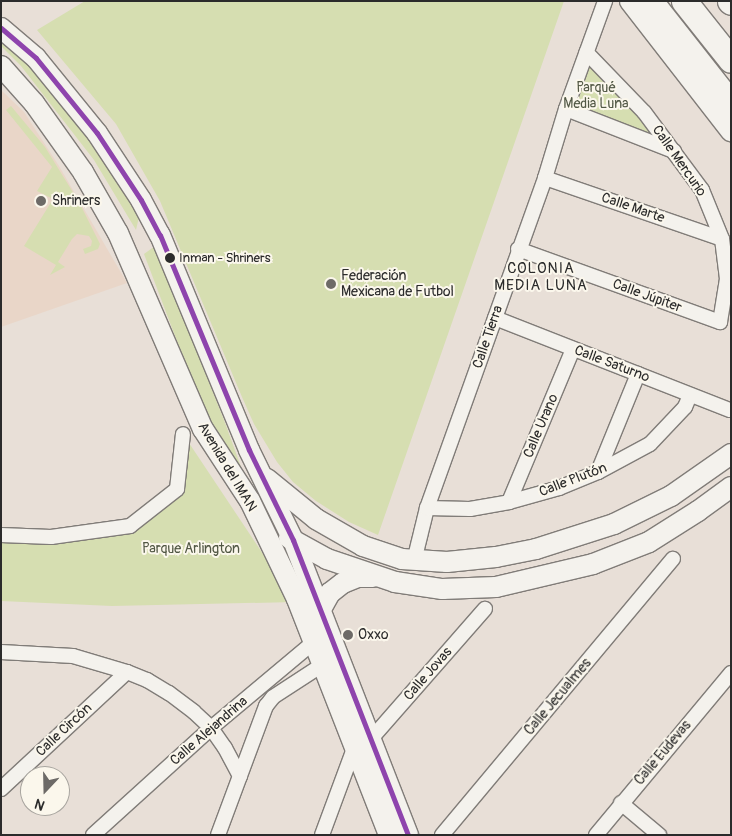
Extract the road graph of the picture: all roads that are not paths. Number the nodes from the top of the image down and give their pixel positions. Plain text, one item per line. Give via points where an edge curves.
1 (605, 1) edge
2 (630, 1) edge
3 (650, 1) edge
4 (665, 1) edge
5 (684, 1) edge
6 (698, 1) edge
7 (1, 28) edge
8 (731, 42) edge
9 (586, 52) junction
10 (731, 60) edge
11 (675, 61) junction
12 (1, 66) edge
13 (731, 82) edge
14 (731, 104) edge
15 (566, 109) junction
16 (731, 116) edge
17 (731, 131) edge
18 (675, 152) junction
19 (545, 178) junction
20 (722, 239) junction
21 (518, 249) junction
22 (495, 318) junction
23 (720, 322) joint
24 (573, 349) junction
25 (638, 374) junction
26 (690, 395) junction
27 (730, 410) dead end
28 (183, 434) dead end
29 (731, 454) edge
30 (258, 470) junction
31 (598, 472) junction
32 (731, 487) edge
33 (250, 500) junction
34 (509, 502) junction
35 (427, 508) junction
36 (1, 535) edge
37 (293, 540) junction
38 (536, 549) junction
39 (673, 559) dead end
40 (414, 561) junction
41 (544, 576) junction
42 (375, 577) junction
43 (485, 609) dead end
44 (320, 611) junction
45 (321, 636) junction
46 (2, 653) edge
47 (330, 660) junction
48 (127, 672) junction
49 (731, 673) edge
50 (263, 684) junction
51 (274, 697) junction
52 (211, 728) junction
53 (363, 742) junction
54 (240, 776) junction
55 (1, 789) edge
56 (621, 803) junction
57 (93, 835) edge
58 (218, 835) edge
59 (322, 835) edge
60 (389, 835) edge
61 (408, 835) edge
62 (442, 835) edge
63 (596, 835) edge
64 (659, 835) edge

1 - 9 street, Calle Tierra
2 - 11 main road
3 - 14 highway
4 - 13 highway
5 - 10 highway
6 - 8 highway
7 - 30 main road, Avenida del IMAN via 42,65 97,133 141,200 160,235
9 - 15 street, Calle Tierra
9 - 18 street, Calle Mercurio via 644,112
11 - 16 highway
11 - 17 main road
12 - 33 main road, Avenida del IMAN via 34,103 84,172 118,233 203,429
15 - 18 street
15 - 19 street, Calle Tierra
18 - 20 street, Calle Mercurio via 702,190
19 - 20 street, Calle Marte
19 - 21 street, Calle Tierra
20 - 23 street, Calle Mercurio via 727,280
21 - 22 street, Calle Tierra
21 - 23 street, Calle Júpiter
22 - 24 street, Calle Saturno
22 - 35 street, Calle Tierra
24 - 25 street, Calle Saturno
24 - 34 street, Calle Urano
25 - 26 street, Calle Saturno
25 - 31 street
26 - 27 street, Calle Saturno
26 - 31 street, Calle Plutón via 685,407 650,444
28 - 36 street via 177,489 130,526 51,538
29 - 38 main road via 671,496 614,524
30 - 37 main road, Avenida del IMAN
30 - 40 main road via 290,499 340,534 382,553
31 - 34 street, Calle Plutón via 559,488
32 - 41 main road via 649,542 593,564
33 - 37 main road
33 - 45 main road, Avenida del IMAN
34 - 35 street, Calle Plutón via 470,509
35 - 40 street, Calle Tierra
37 - 42 main road via 327,559
37 - 44 main road, Avenida del IMAN
38 - 40 main road via 460,562
38 - 41 main road
39 - 62 street, Calle Jecualmes
41 - 42 main road via 496,587 455,589 410,585
42 - 44 main road via 358,577 343,583 330,593
43 - 53 street, Calle Jovas
44 - 45 main road, Avenida del IMAN
45 - 47 main road, Avenida del IMAN
45 - 50 street, Calle Alejandrina
46 - 48 street via 72,656
47 - 51 street, Calle Alejandrina
47 - 53 main road, Avenida del IMAN
48 - 52 street via 169,692
48 - 55 street, Calle Circón
49 - 56 street, Calle Eudevas
50 - 51 street
50 - 52 street, Calle Alejandrina
51 - 54 street, Calle Alejandrina via 266,706
52 - 54 street
52 - 57 street, Calle Alejandrina
53 - 59 street
53 - 60 main road, Avenida del IMAN
53 - 61 main road, Avenida del IMAN
54 - 58 street, Calle Alejandrina
56 - 63 street, Calle Eudevas
56 - 64 street

